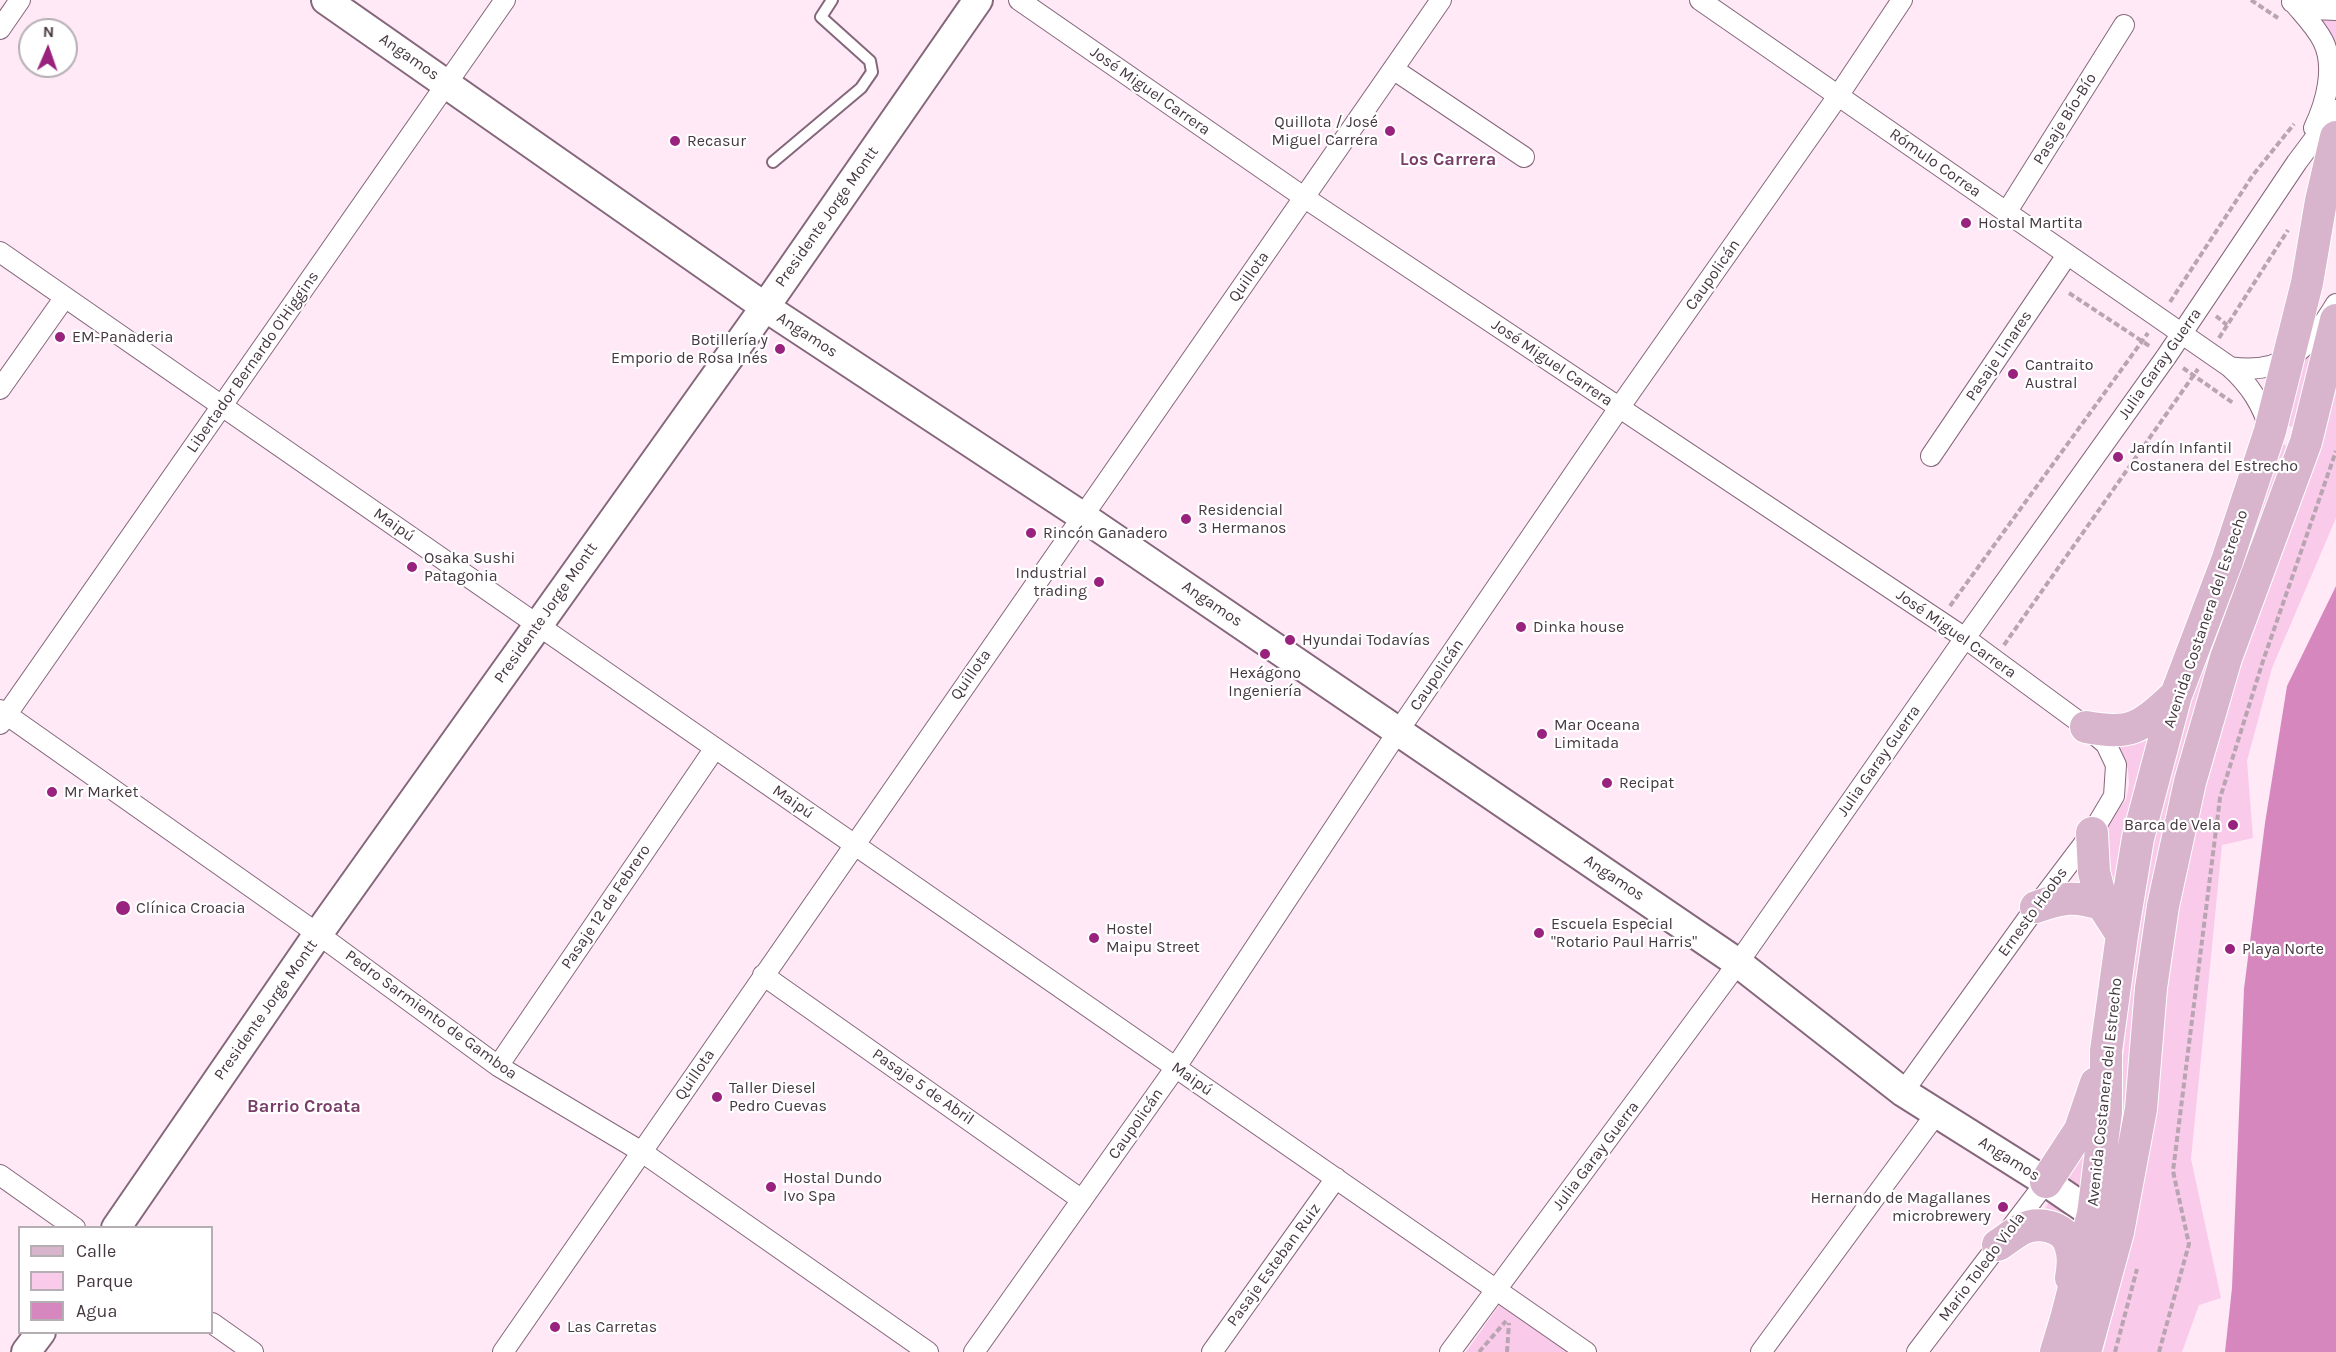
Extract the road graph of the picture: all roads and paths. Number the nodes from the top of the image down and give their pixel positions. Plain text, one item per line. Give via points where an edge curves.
1 (20, 0) edge
2 (326, 0) edge
3 (505, 0) edge
4 (832, 0) edge
5 (978, 0) edge
6 (1019, 0) edge
7 (1441, 0) edge
8 (1700, 0) edge
9 (1902, 0) edge
10 (2292, 2) edge
11 (2336, 10) edge
12 (2124, 25) dead end
13 (0, 29) edge
14 (1393, 69) junction
15 (447, 83) junction
16 (1838, 96) junction
17 (2336, 110) edge
18 (2336, 137) edge
19 (1524, 157) dead end
20 (773, 162) dead end
21 (2297, 162) junction
22 (1305, 198) junction
23 (2006, 213) junction
24 (2290, 227) dead end
25 (0, 252) edge
26 (2067, 255) junction
27 (64, 297) junction
28 (2336, 304) edge
29 (765, 307) junction
30 (2336, 320) edge
31 (2182, 334) junction
32 (2209, 353) junction
33 (2289, 359) junction
34 (2230, 368) junction
35 (0, 390) edge
36 (222, 406) junction
37 (1619, 408) junction
38 (2270, 430) junction
39 (2336, 450) edge
40 (1931, 456) dead end
41 (1082, 516) junction
42 (537, 625) junction
43 (1965, 638) junction
44 (2012, 652) dead end
45 (2176, 695) junction
46 (2, 716) edge
47 (2086, 726) junction
48 (1399, 730) junction
49 (715, 748) junction
50 (2092, 833) junction
51 (854, 844) junction
52 (2102, 904) junction
53 (2036, 907) junction
54 (318, 934) junction
55 (2122, 935) junction
56 (1738, 963) junction
57 (763, 975) junction
58 (2106, 1051) junction
59 (498, 1066) junction
60 (1176, 1067) junction
61 (1903, 1092) junction
62 (1936, 1114) junction
63 (642, 1152) junction
64 (0, 1175) edge
65 (1336, 1178) junction
66 (2046, 1182) junction
67 (1082, 1200) junction
68 (2093, 1214) junction
69 (74, 1226) edge
70 (117, 1226) edge
71 (1998, 1245) junction
72 (2124, 1266) junction
73 (1496, 1290) junction
74 (1510, 1317) dead end
75 (2066, 1319) junction
76 (213, 1324) edge
77 (40, 1334) edge
78 (26, 1352) edge
79 (253, 1352) edge
80 (503, 1352) edge
81 (928, 1352) edge
82 (974, 1352) edge
83 (1212, 1352) edge
84 (1450, 1352) edge
85 (1479, 1352) edge
86 (1586, 1352) edge
87 (1761, 1352) edge
88 (1917, 1352) edge
89 (2056, 1352) edge
90 (2085, 1352) edge
91 (2115, 1352) edge
92 (2159, 1352) edge

1 - 13 street
2 - 15 street, Angamos
3 - 15 street, Libertador Bernardo O'Higgins
4 - 20 lane via 821,17 870,62 872,72 861,88
5 - 29 street, Presidente Jorge Montt
6 - 22 street, José Miguel Carrera
7 - 14 street, Quillota
8 - 16 street, Rómulo Correa
9 - 16 street, Caupolicán
10 - 11 street
10 - 21 street, Julia Garay Guerra via 2324,42 2329,66 2320,113
12 - 23 street, Pasaje Bío-Bío
14 - 19 street
14 - 22 street, Quillota
15 - 29 street, Angamos
15 - 36 street, Libertador Bernardo O'Higgins
16 - 23 street, Rómulo Correa
16 - 37 street, Caupolicán
17 - 21 street, Julia Garay Guerra
18 - 33 main road, Avenida Costanera del Estrecho
21 - 31 street, Julia Garay Guerra
22 - 37 street, José Miguel Carrera
22 - 41 street, Quillota
23 - 26 street, Rómulo Correa
24 - 32 path
25 - 27 street, Maipú
26 - 31 street, Rómulo Correa
26 - 40 street, Pasaje Linares
27 - 35 street
27 - 36 street, Maipú
28 - 33 street via 2307,344
29 - 41 street, Angamos
29 - 42 street, Presidente Jorge Montt
30 - 72 main road, Avenida Costanera del Estrecho via 2306,442 2226,658 2190,782 2163,906 2151,988
31 - 32 street, Rómulo Correa
31 - 43 street, Julia Garay Guerra
32 - 34 street, Rómulo Correa
32 - 44 path via 2003,646
33 - 34 street via 2264,368
33 - 38 main road, Avenida Costanera del Estrecho
34 - 38 street, Rómulo Correa via 2257,397
36 - 42 street, Maipú
36 - 46 street, Libertador Bernardo O'Higgins
37 - 43 street, José Miguel Carrera
37 - 48 street, Caupolicán
38 - 45 main road, Avenida Costanera del Estrecho via 2227,561
39 - 92 path via 2220,798 2173,1171 2189,1244
41 - 48 street, Angamos
41 - 51 street, Quillota
42 - 49 street, Maipú
42 - 54 street, Presidente Jorge Montt
43 - 47 street, José Miguel Carrera
43 - 56 street, Julia Garay Guerra
45 - 47 main road via 2144,724 2110,731
45 - 55 main road, Avenida Costanera del Estrecho via 2138,838
46 - 54 street, Pedro Sarmiento de Gamboa
47 - 50 street, Ernesto Hoobs via 2106,744 2116,765 2114,796
48 - 56 street, Angamos
48 - 60 street, Caupolicán
49 - 51 street, Maipú
49 - 59 street, Pasaje 12 de Febrero
50 - 52 main road via 2094,872
50 - 53 street, Ernesto Hoobs
51 - 57 street, Quillota
51 - 60 street, Maipú
52 - 53 main road via 2079,897
52 - 55 main road
53 - 61 street, Ernesto Hoobs
54 - 59 street, Pedro Sarmiento de Gamboa
54 - 70 street, Presidente Jorge Montt
55 - 58 main road, Avenida Costanera del Estrecho
56 - 61 street, Angamos
56 - 73 street, Julia Garay Guerra
57 - 63 street, Quillota
57 - 67 street, Pasaje 5 de Abril
58 - 66 main road via 2080,1130
58 - 68 main road, Avenida Costanera del Estrecho via 2106,1112
59 - 63 street, Pedro Sarmiento de Gamboa
60 - 65 street, Maipú
60 - 67 street, Caupolicán
61 - 62 street, Angamos
62 - 66 street, Angamos
62 - 87 street
63 - 80 street, Quillota
63 - 81 street, Pedro Sarmiento de Gamboa
64 - 69 street
65 - 73 street, Maipú
65 - 83 street, Pasaje Esteban Ruiz
66 - 68 street, Angamos
66 - 71 street, Mario Toledo Viola
67 - 82 street, Caupolicán
68 - 72 main road via 2104,1246
68 - 75 main road, Avenida Costanera del Estrecho
71 - 75 main road via 2023,1228 2039,1225 2060,1231 2070,1243 2073,1263
71 - 88 street, Mario Toledo Viola
72 - 90 main road, Avenida Costanera del Estrecho
72 - 91 path
73 - 84 street, Julia Garay Guerra
73 - 86 street, Maipú
74 - 85 path
75 - 89 main road, Avenida Costanera del Estrecho
76 - 79 street
77 - 78 street

